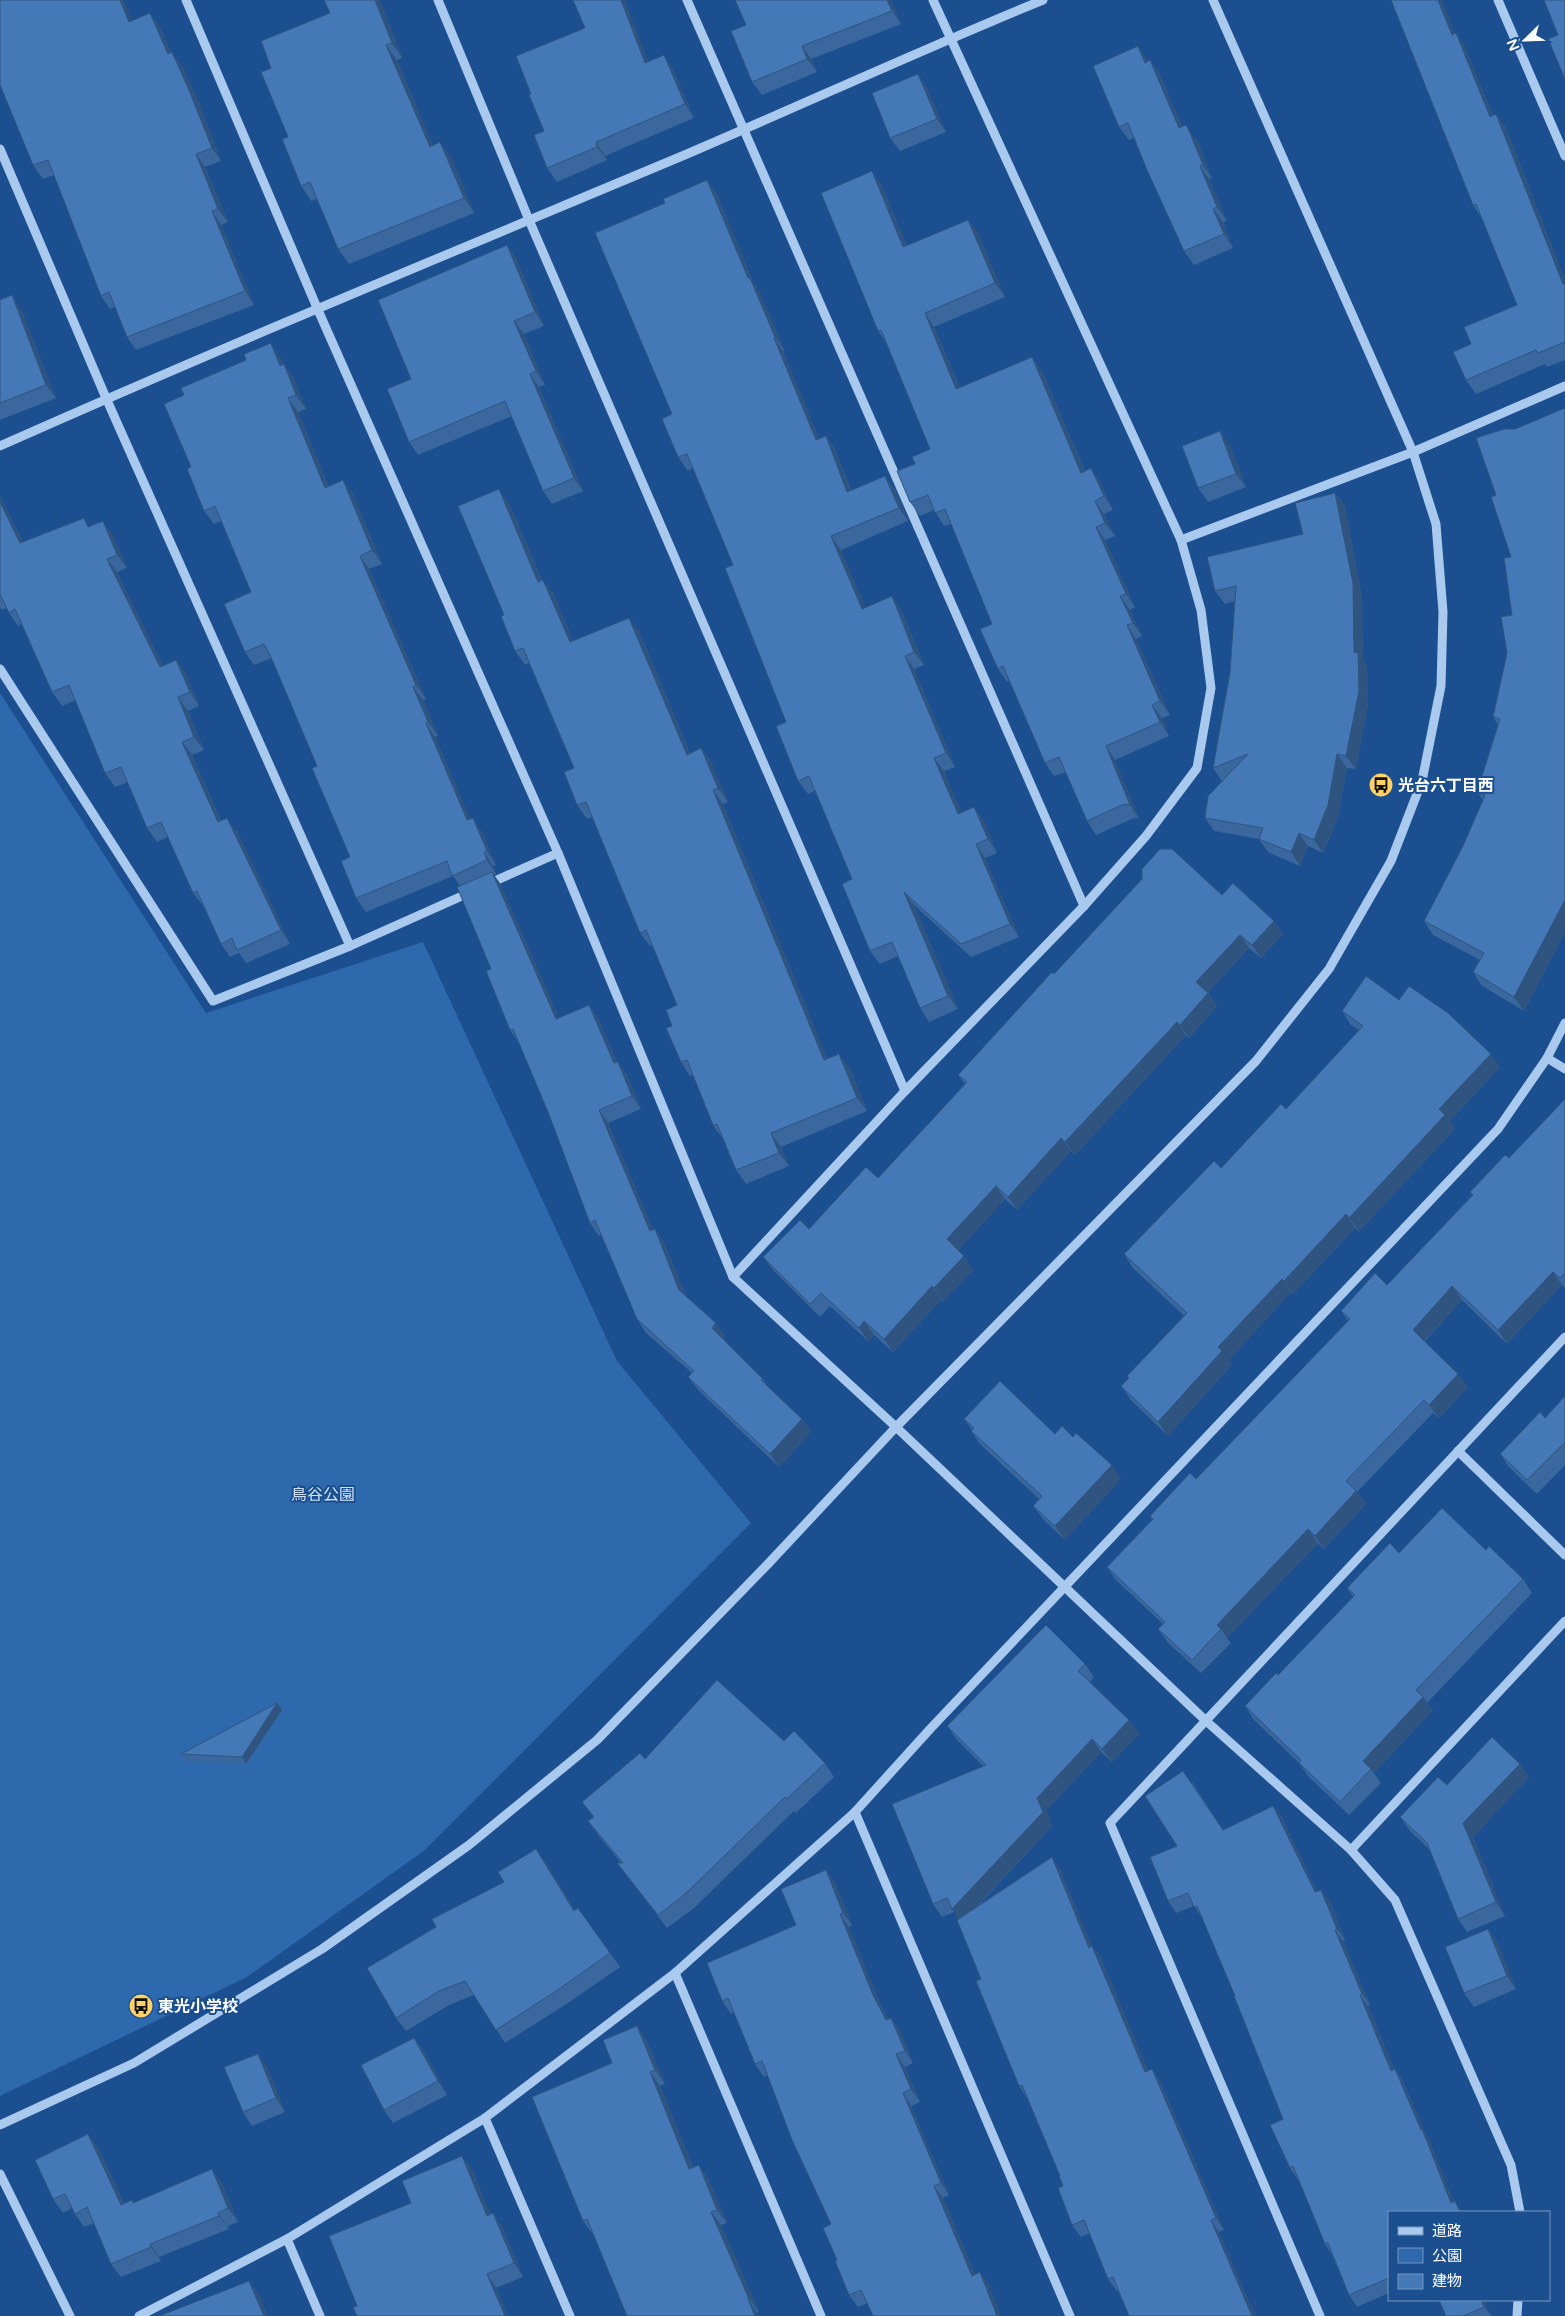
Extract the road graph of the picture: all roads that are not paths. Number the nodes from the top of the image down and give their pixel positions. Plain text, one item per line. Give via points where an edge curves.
1 (186, 0) edge
2 (438, 0) edge
3 (687, 0) edge
4 (933, 0) edge
5 (1043, 0) edge
6 (1212, 0) edge
7 (1498, 0) edge
8 (949, 38) junction
9 (743, 130) junction
10 (0, 149) edge
11 (1565, 156) edge
12 (529, 220) junction
13 (318, 310) junction
14 (1565, 386) edge
15 (106, 398) junction
16 (0, 446) edge
17 (1413, 452) junction
18 (1181, 540) junction
19 (0, 669) edge
20 (558, 853) junction
21 (1084, 906) junction
22 (350, 946) junction
23 (1565, 1023) edge
24 (1547, 1058) junction
25 (1565, 1069) edge
26 (905, 1091) junction
27 (733, 1277) junction
28 (1565, 1337) edge
29 (896, 1428) junction
30 (1458, 1451) junction
31 (1565, 1555) edge
32 (1065, 1587) junction
33 (1565, 1621) edge
34 (1205, 1720) junction
35 (855, 1812) junction
36 (1352, 1850) junction
37 (675, 1973) junction
38 (485, 2118) junction
39 (0, 2124) edge
40 (0, 2174) edge
41 (1520, 2211) edge
42 (287, 2239) junction
43 (1518, 2301) edge
44 (70, 2316) edge
45 (139, 2316) edge
46 (320, 2316) edge
47 (570, 2316) edge
48 (821, 2316) edge
49 (1070, 2316) edge
50 (1320, 2316) edge
51 (1518, 2316) edge

1 - 13 street
2 - 12 street
3 - 9 street
4 - 8 street
5 - 8 street
6 - 17 street
7 - 11 street
8 - 9 street
8 - 18 street
9 - 12 street
9 - 21 street
10 - 15 street
12 - 13 street
12 - 26 street
13 - 15 street
13 - 20 street
14 - 17 street
15 - 16 street
15 - 22 street
17 - 18 street
17 - 29 street via 1436,524 1443,612 1442,686 1422,781 1391,861 1329,969 1256,1061
18 - 21 street via 1201,610 1211,688 1197,768 1146,836
19 - 22 street via 213,1001
20 - 22 street
20 - 27 street
21 - 26 street
23 - 24 street
24 - 25 street
24 - 32 street via 1498,1129
26 - 27 street
27 - 29 street
28 - 30 street
29 - 32 street
29 - 39 street via 597,1740 469,1845 322,1950 134,2063
30 - 31 street
30 - 34 street
32 - 34 street
32 - 35 street
33 - 36 street
34 - 36 street
34 - 50 street via 1110,1823
35 - 37 street
35 - 49 street
36 - 41 street via 1395,1900 1511,2165
37 - 38 street
37 - 48 street
38 - 42 street
38 - 47 street
40 - 44 street
42 - 45 street
42 - 46 street
43 - 51 street

